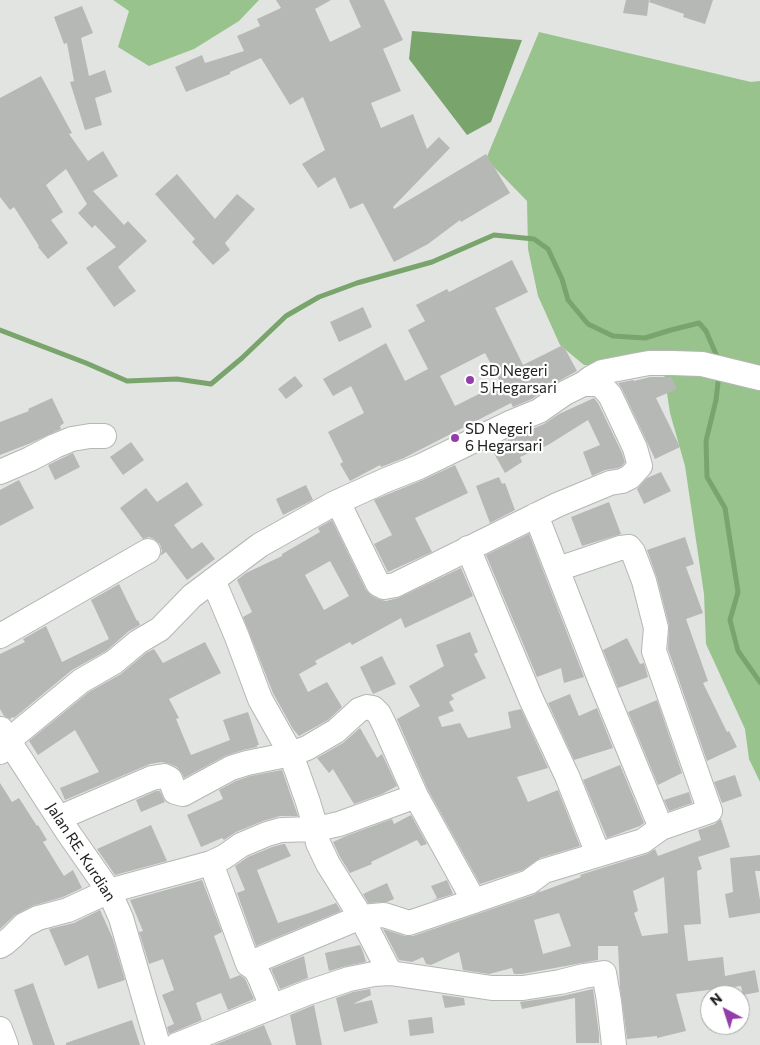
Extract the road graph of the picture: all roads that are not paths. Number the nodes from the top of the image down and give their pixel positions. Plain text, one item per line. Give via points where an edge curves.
1 (760, 378) edge
2 (583, 384) junction
3 (104, 436) dead end
4 (0, 472) edge
5 (338, 502) junction
6 (536, 515) junction
7 (468, 548) junction
8 (148, 551) dead end
9 (558, 569) junction
10 (214, 580) junction
11 (0, 636) edge
12 (3, 740) edge
13 (290, 754) junction
14 (416, 796) junction
15 (59, 818) junction
16 (661, 828) junction
17 (316, 829) junction
18 (598, 854) junction
19 (212, 863) junction
20 (109, 891) junction
21 (474, 901) junction
22 (360, 917) junction
23 (0, 946) edge
24 (248, 964) junction
25 (390, 974) junction
26 (272, 1007) junction
27 (0, 1029) edge
28 (6, 1045) edge
29 (158, 1045) edge
30 (177, 1045) edge
31 (614, 1045) edge

1 - 2 street via 702,364 681,363 638,365 602,372
2 - 5 street via 539,411
2 - 6 street via 600,384 610,395 640,466 622,482 610,483
3 - 4 street via 72,439
5 - 7 street via 378,584 384,587 395,585
5 - 10 street via 260,545
6 - 7 street
6 - 9 street
7 - 18 street
8 - 11 street
9 - 16 street
9 - 16 street via 620,548 629,546 633,552 656,628 654,651 710,811
10 - 12 street via 192,596 160,628 114,662 80,681
10 - 13 street via 260,699
12 - 15 street, Jalan RE. Kurdian
13 - 14 street via 336,731 359,710 373,708 384,724
13 - 15 street via 231,768 182,794 175,792 170,779 164,776 152,778
13 - 17 street
14 - 17 street
14 - 21 street
15 - 20 street, Jalan RE. Kurdian
16 - 18 street via 643,841
17 - 19 street via 281,830 267,834
17 - 22 street via 318,843 328,864
18 - 21 street via 544,871 529,882
19 - 20 street
19 - 24 street
20 - 23 street via 24,925
20 - 29 street, Jalan RE. Kurdian via 121,918
21 - 22 street via 409,922 384,915
22 - 24 street
22 - 25 street
24 - 26 street via 256,970
25 - 26 street via 349,979
25 - 31 street via 523,988 604,973
26 - 30 street
27 - 28 street

